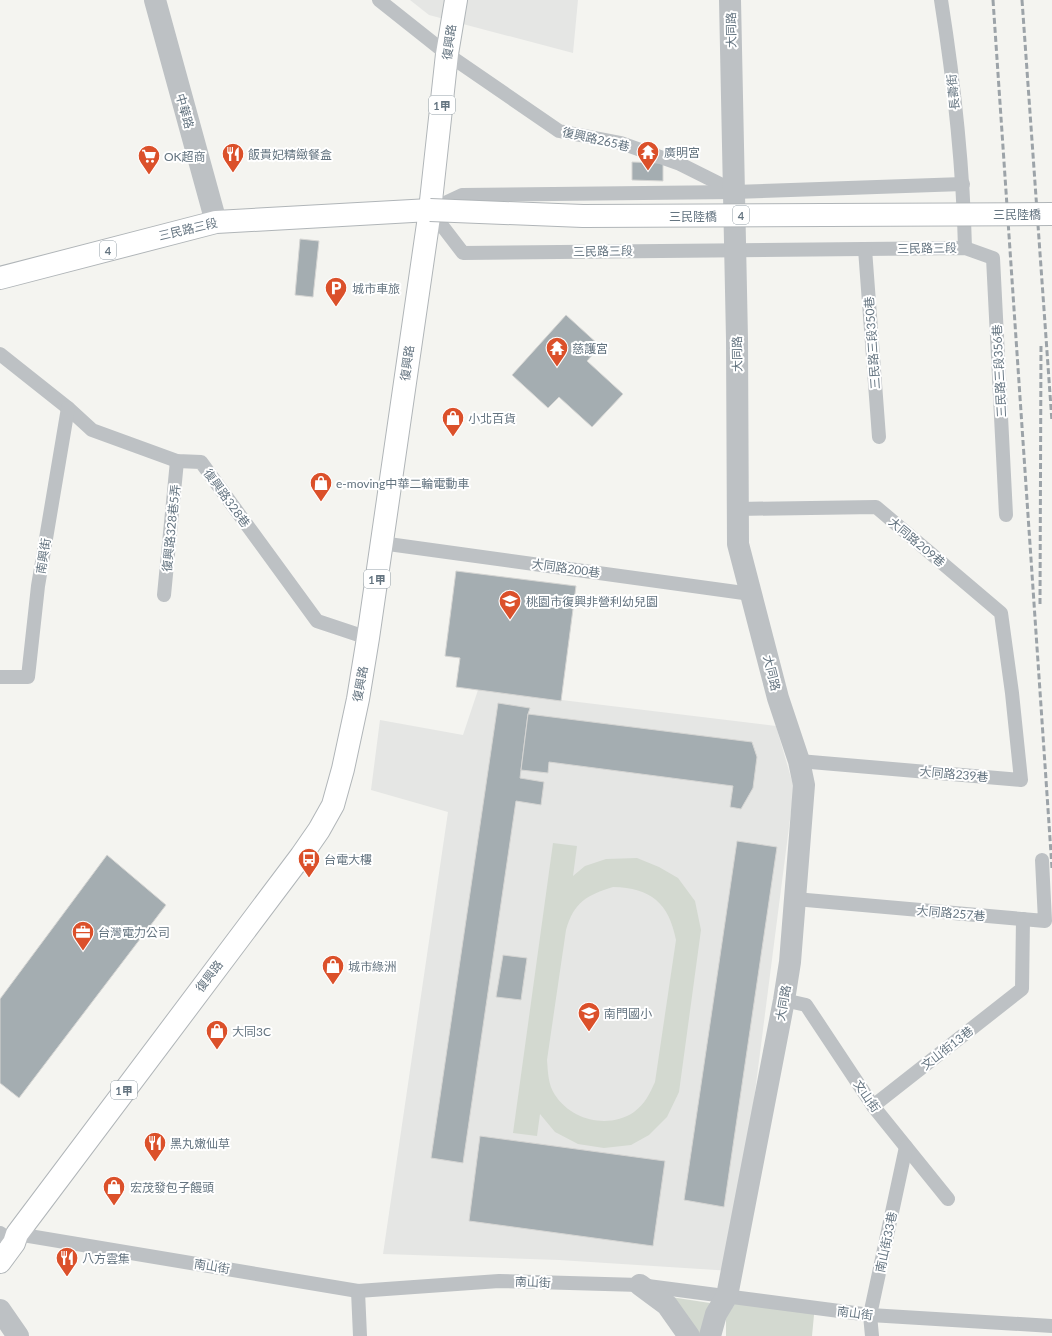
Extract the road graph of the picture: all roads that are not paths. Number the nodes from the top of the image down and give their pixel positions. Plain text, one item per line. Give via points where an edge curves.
1 (154, 0) edge
2 (379, 0) edge
3 (456, 0) edge
4 (730, 0) edge
5 (941, 0) edge
6 (447, 54) junction
7 (963, 184) junction
8 (734, 192) junction
9 (430, 210) junction
10 (1052, 214) edge
11 (216, 222) junction
12 (965, 248) junction
13 (865, 249) junction
14 (735, 250) junction
15 (0, 278) edge
16 (0, 354) edge
17 (68, 408) junction
18 (879, 437) dead end
19 (178, 461) junction
20 (738, 510) junction
21 (1006, 515) dead end
22 (381, 543) junction
23 (751, 594) junction
24 (164, 595) dead end
25 (368, 638) junction
26 (0, 677) edge
27 (1012, 693) joint
28 (799, 761) junction
29 (1042, 860) dead end
30 (795, 899) junction
31 (1022, 919) junction
32 (784, 1000) junction
33 (873, 1106) junction
34 (906, 1148) junction
35 (948, 1199) dead end
36 (10, 1237) edge
37 (0, 1262) edge
38 (640, 1285) junction
39 (358, 1291) junction
40 (727, 1296) junction
41 (0, 1310) edge
42 (870, 1315) junction
43 (1052, 1326) edge
44 (18, 1336) edge
45 (360, 1336) edge
46 (689, 1336) edge
47 (710, 1336) edge
48 (872, 1336) edge

1 - 11 street, 中華路
2 - 6 lane, 復興路265巷
3 - 6 main road, 復興路 / 1甲
4 - 8 street, 大同路
5 - 7 lane, 長壽街
6 - 8 lane, 復興路265巷 via 559,131 621,143 680,164
6 - 9 main road, 復興路 / 1甲
7 - 8 lane, 三民路三段
7 - 12 lane, 三民路三段
8 - 9 lane, 三民路三段 via 462,195
8 - 14 street, 大同路
9 - 10 main road, 三民陸橋 / 4, bridge via 584,216
9 - 11 main road, 三民路三段 / 4
9 - 14 lane, 三民路三段 via 463,253
9 - 22 main road, 復興路 / 1甲
11 - 15 main road, 三民路三段 / 4
12 - 13 lane, 三民路三段
12 - 21 lane, 三民路三段356巷 via 993,258
13 - 14 lane, 三民路三段
13 - 18 lane, 三民路三段350巷
14 - 20 street, 大同路
16 - 17 lane, 復興路328巷
17 - 19 lane, 復興路328巷 via 92,430
17 - 26 lane, 南興街 via 38,586 28,677
19 - 24 lane, 復興路328巷5弄
19 - 25 lane, 復興路328巷 via 201,462 317,621
20 - 23 street, 大同路 via 738,544
20 - 27 lane, 大同路209巷 via 876,507 1001,613
22 - 23 lane, 大同路200巷
22 - 25 main road, 復興路 / 1甲
23 - 28 street, 大同路 via 778,698
25 - 36 main road, 復興路 / 1甲 via 344,768 333,805 319,830
27 - 28 lane, 大同路239巷 via 1021,780
28 - 30 street, 大同路 via 804,785
29 - 31 lane, 大同路257巷 via 1045,921
30 - 31 lane, 大同路257巷
30 - 32 street, 大同路
31 - 33 lane, 文山街13巷 via 1022,989
32 - 33 lane, 文山街 via 806,1005
32 - 40 street, 大同路
33 - 34 lane, 文山街
34 - 35 lane, 文山街
34 - 42 lane, 南山街33巷
36 - 37 main road, 復興路 / 1甲
36 - 39 lane, 南山街
38 - 39 lane, 南山街 via 499,1281
38 - 40 lane, 南山街
38 - 46 street via 667,1305
39 - 45 lane
40 - 42 lane, 南山街
40 - 47 street, 大同路 via 716,1314
41 - 44 street
42 - 43 lane, 南山街
42 - 48 lane, 南山街33巷

